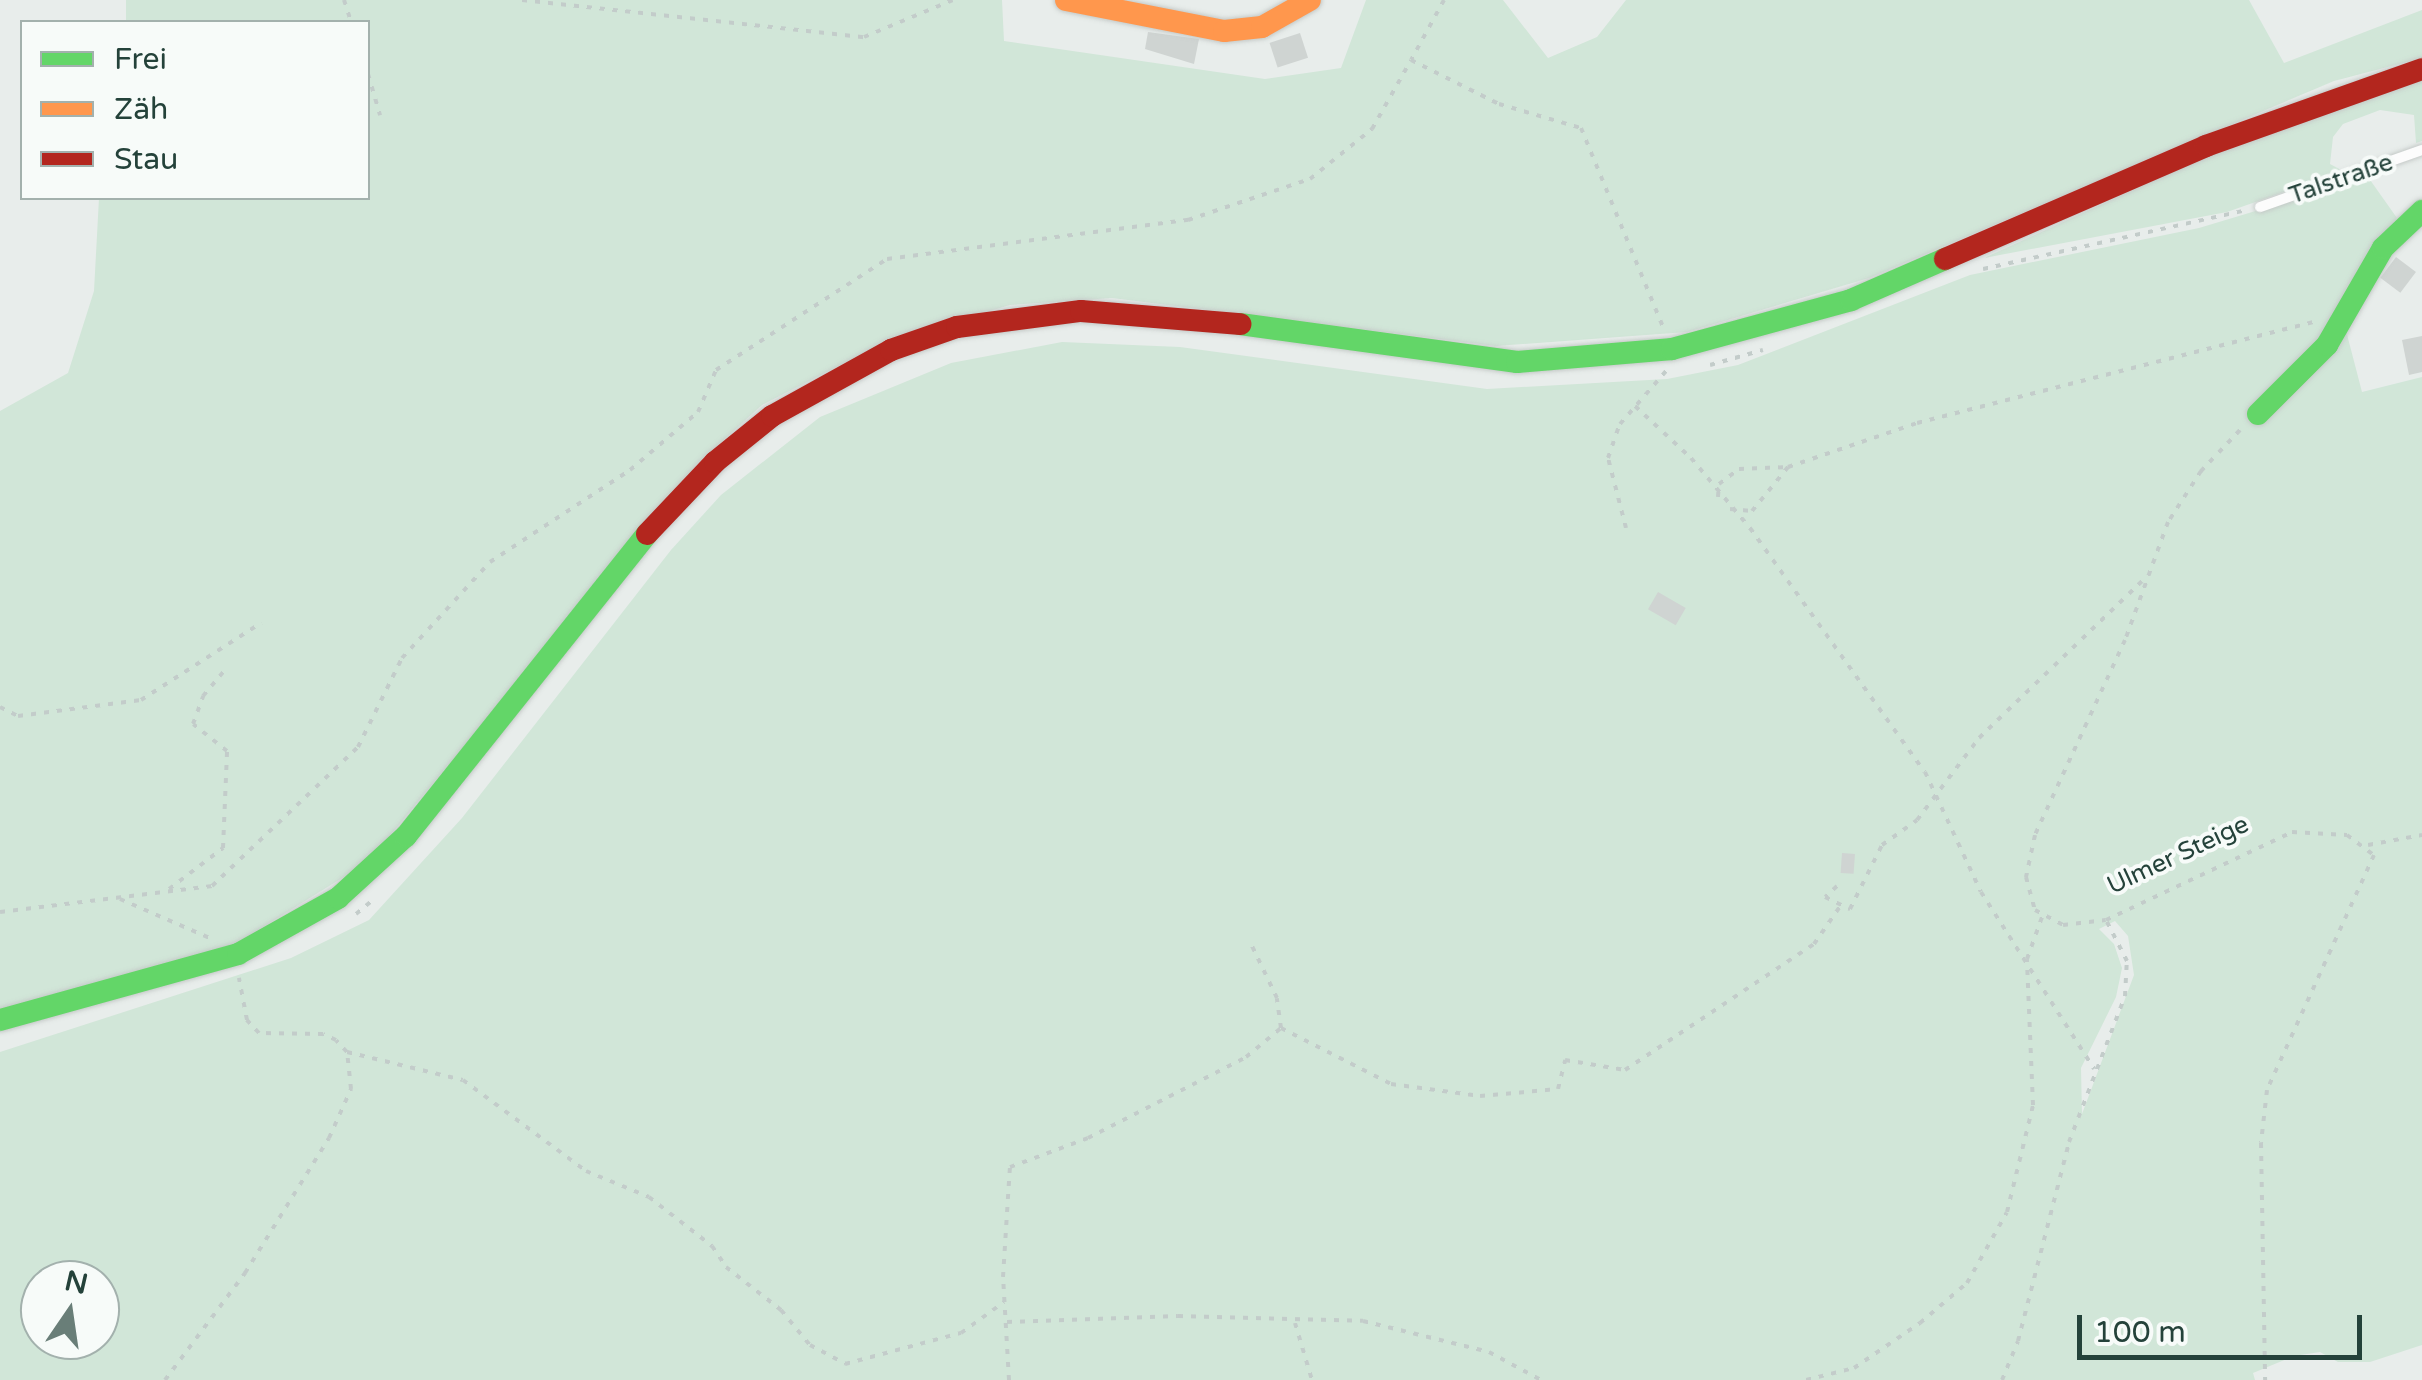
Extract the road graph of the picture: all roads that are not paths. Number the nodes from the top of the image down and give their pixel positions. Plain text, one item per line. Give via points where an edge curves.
1 (1066, 0) edge
2 (1310, 0) edge
3 (2422, 69) edge
4 (2422, 150) edge
5 (2260, 207) road end
6 (2422, 211) edge
7 (2258, 414) road end
8 (0, 1020) edge

1 - 2 street via 1224,31 1262,28
3 - 8 street via 2206,146 1869,293 1678,360 1497,360 1220,321 1080,311 957,328 891,350 772,416 716,462 613,570 500,722 375,869 238,961
4 - 5 lane, Talstraße
6 - 7 street via 2383,248 2295,384

